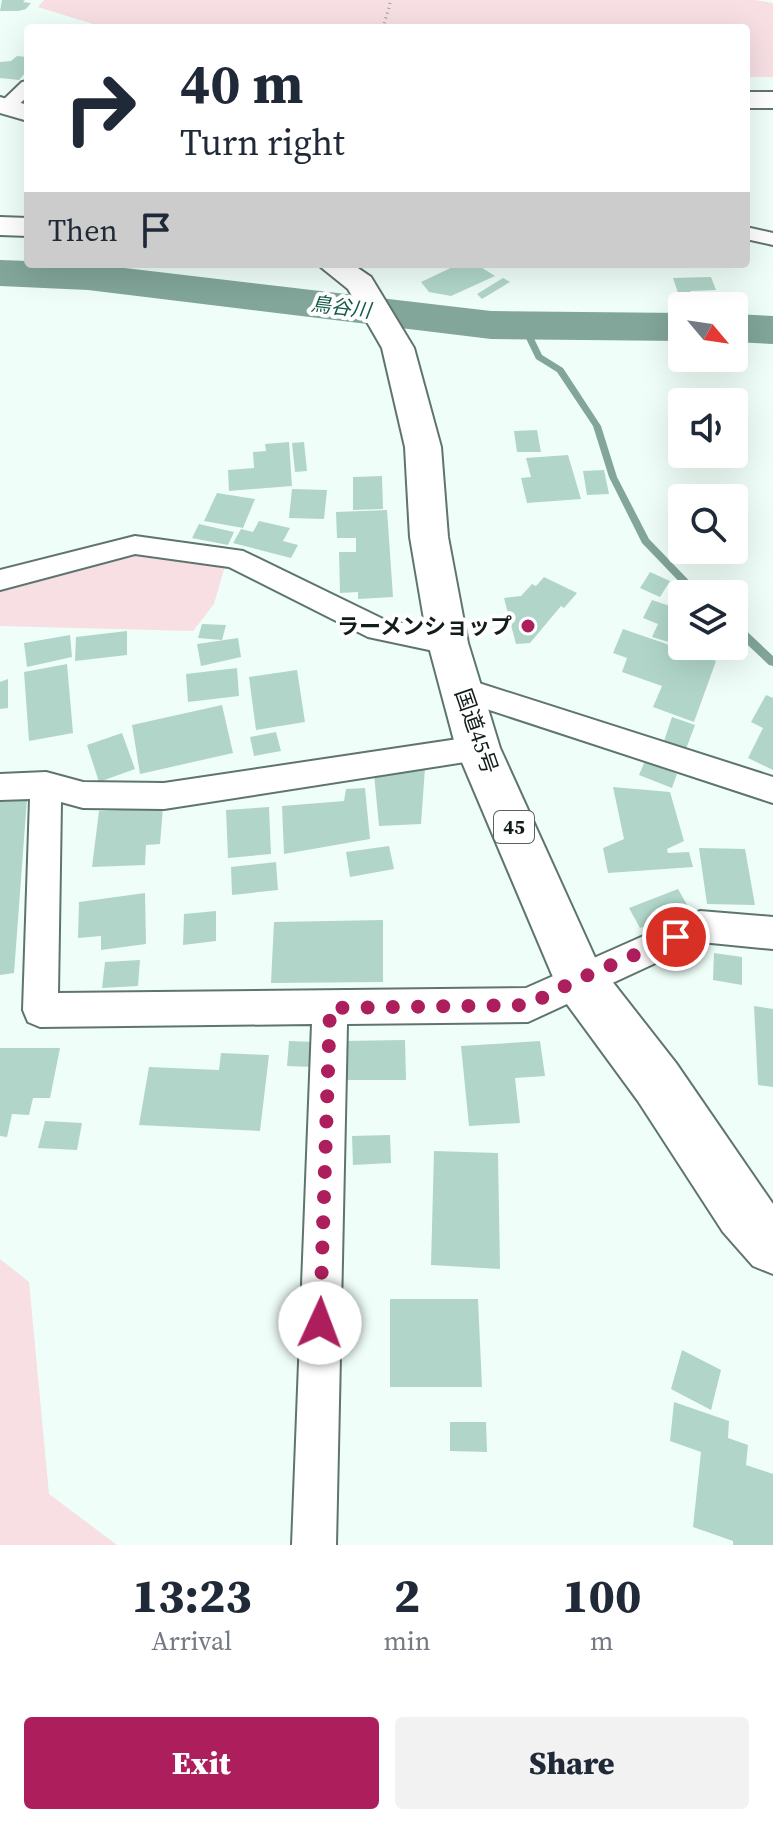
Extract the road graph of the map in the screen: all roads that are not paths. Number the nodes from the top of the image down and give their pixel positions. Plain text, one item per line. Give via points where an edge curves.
1 (24, 91) edge
2 (750, 100) edge
3 (773, 100) edge
4 (11, 108) edge
5 (0, 210) edge
6 (24, 211) edge
7 (0, 226) edge
8 (24, 227) edge
9 (750, 234) edge
10 (773, 239) edge
11 (338, 268) edge
12 (0, 580) edge
13 (448, 643) junction
14 (463, 690) junction
15 (478, 748) junction
16 (46, 785) junction
17 (0, 787) edge
18 (773, 790) edge
19 (773, 933) edge
20 (579, 979) junction
21 (330, 1008) junction
22 (773, 1246) edge
23 (314, 1545) edge

1 - 4 street
2 - 3 highway
5 - 6 highway
7 - 8 highway
9 - 10 street
11 - 13 highway, 国道45号 / 45 via 360,283 398,348 423,447 429,537
12 - 13 street via 135,545 234,558 378,629
13 - 14 highway, 国道45号 / 45
14 - 15 highway, 国道45号 / 45
14 - 18 street
15 - 16 street via 164,796 83,795
15 - 20 highway, 国道45号 / 45
16 - 17 street
16 - 21 street via 40,1010
19 - 20 street via 700,926
20 - 21 street via 528,1005
20 - 22 highway, 国道45号 / 45 via 657,1082 743,1212
21 - 23 street

